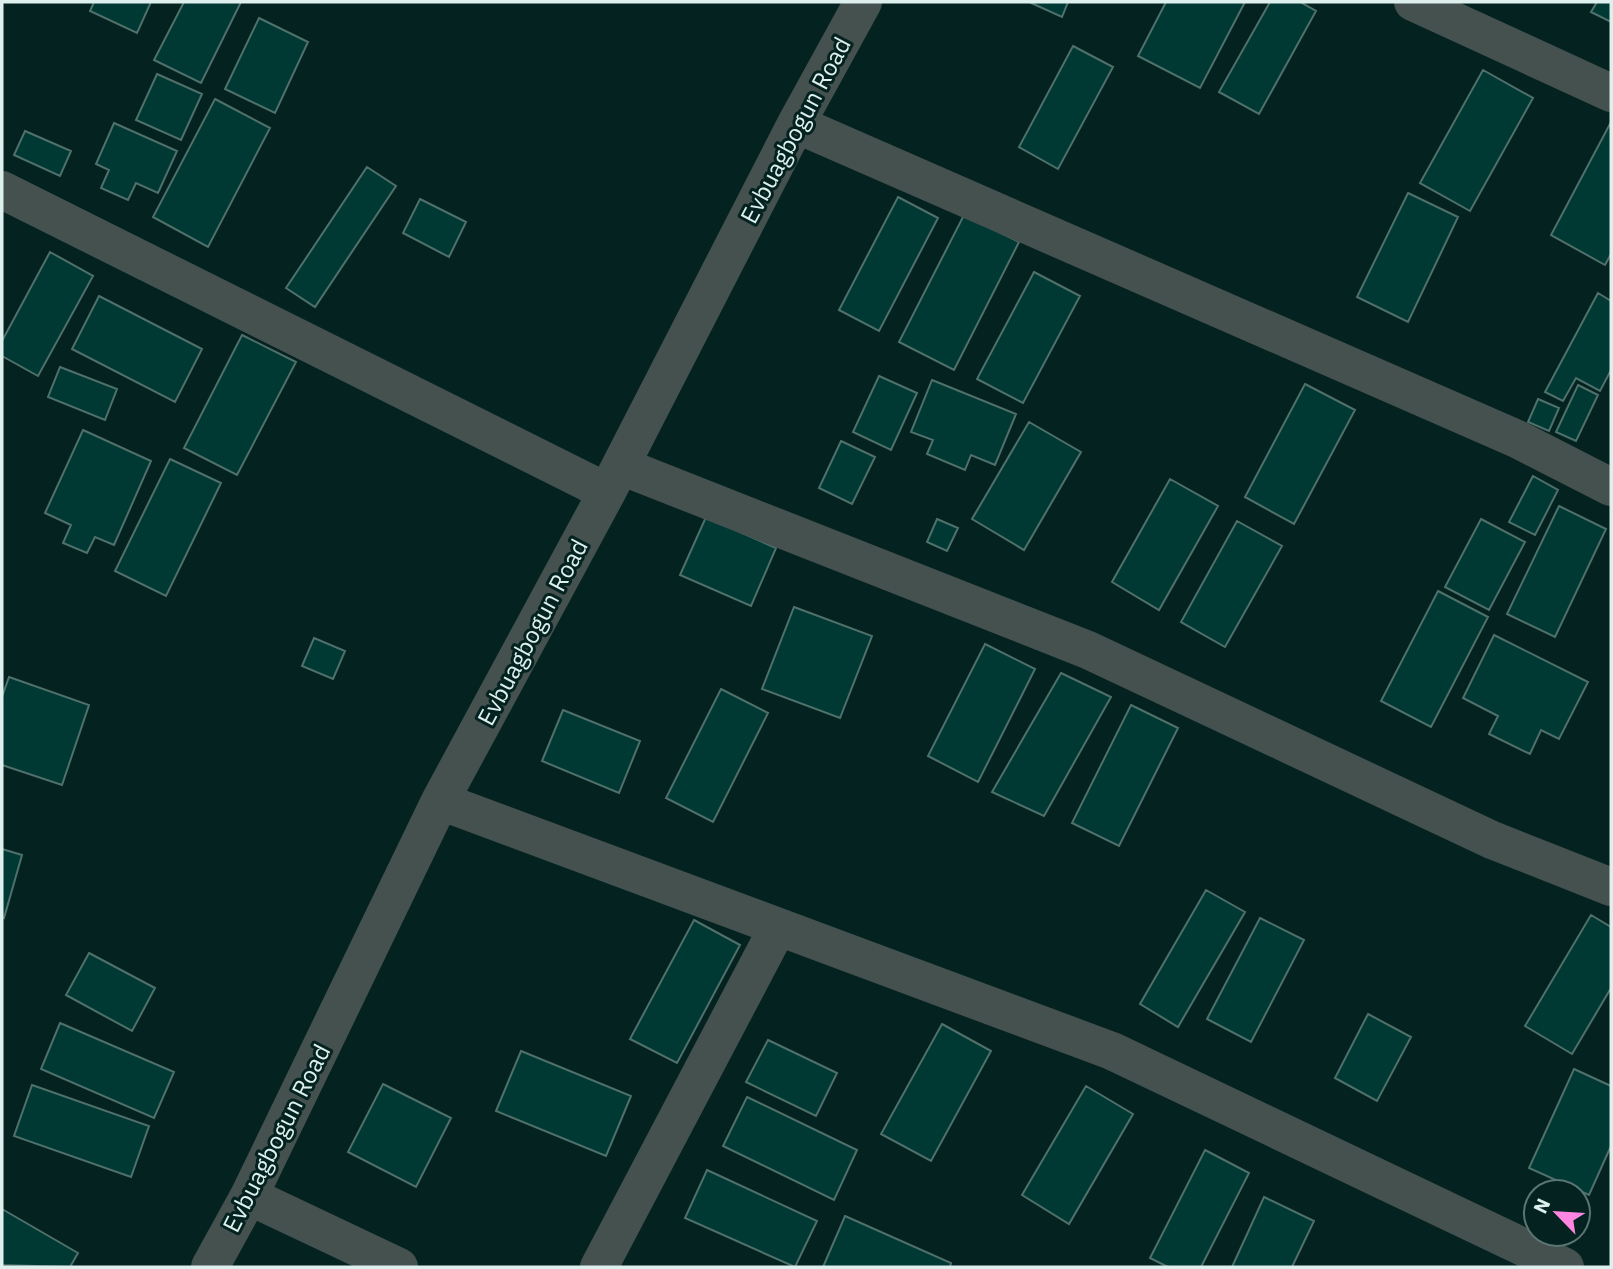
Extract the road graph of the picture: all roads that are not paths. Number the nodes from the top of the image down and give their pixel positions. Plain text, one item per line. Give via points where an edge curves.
1 (863, 2) edge
2 (1413, 2) edge
3 (1611, 93) edge
4 (796, 124) junction
5 (2, 190) edge
6 (614, 479) junction
7 (1611, 487) edge
8 (440, 801) junction
9 (1611, 887) edge
10 (778, 927) junction
11 (249, 1196) junction
12 (210, 1267) edge
13 (399, 1267) edge
14 (599, 1267) edge
15 (1565, 1267) edge

1 - 4 street, Evbuagbogun Road
2 - 3 street
4 - 6 street, Evbuagbogun Road
4 - 7 street via 1517,439
5 - 6 street
6 - 8 street, Evbuagbogun Road
6 - 9 street via 1088,650 1492,840
8 - 10 street
8 - 11 street, Evbuagbogun Road
10 - 14 street
10 - 15 street via 1112,1051
11 - 12 street, Evbuagbogun Road
11 - 13 street

